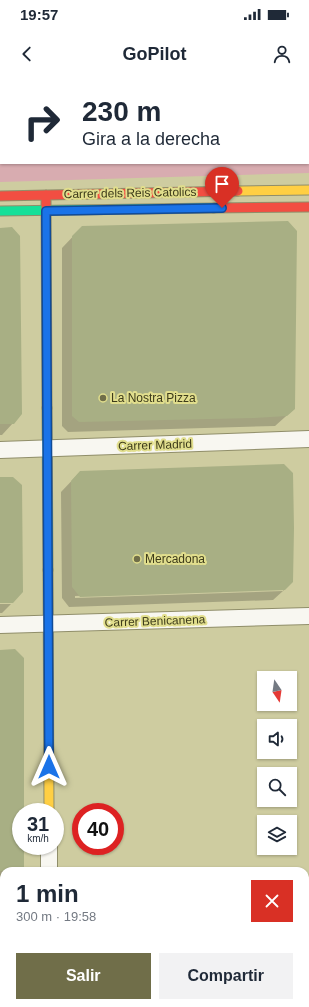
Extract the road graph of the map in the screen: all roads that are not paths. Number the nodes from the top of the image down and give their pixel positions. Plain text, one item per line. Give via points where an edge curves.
1 (309, 190) edge
2 (46, 195) junction
3 (0, 196) edge
4 (309, 207) edge
5 (0, 211) edge
6 (46, 211) junction
7 (309, 439) edge
8 (46, 448) junction
9 (0, 450) edge
10 (309, 616) edge
11 (48, 624) junction
12 (0, 625) edge
13 (49, 803) edge
14 (49, 855) edge
15 (49, 867) edge

1 - 2 street, Carrer dels Reis Catolics
2 - 3 street, Carrer dels Reis Catolics
2 - 6 street
4 - 6 street, Carrer dels Reis Catolics
5 - 6 street, Carrer dels Reis Catolics
6 - 8 street
7 - 8 street, Carrer Madrid
8 - 9 street, Carrer Madrid
8 - 11 street
10 - 11 street, Carrer Benicanena
11 - 12 street, Carrer Benicanena
11 - 13 street
14 - 15 street

